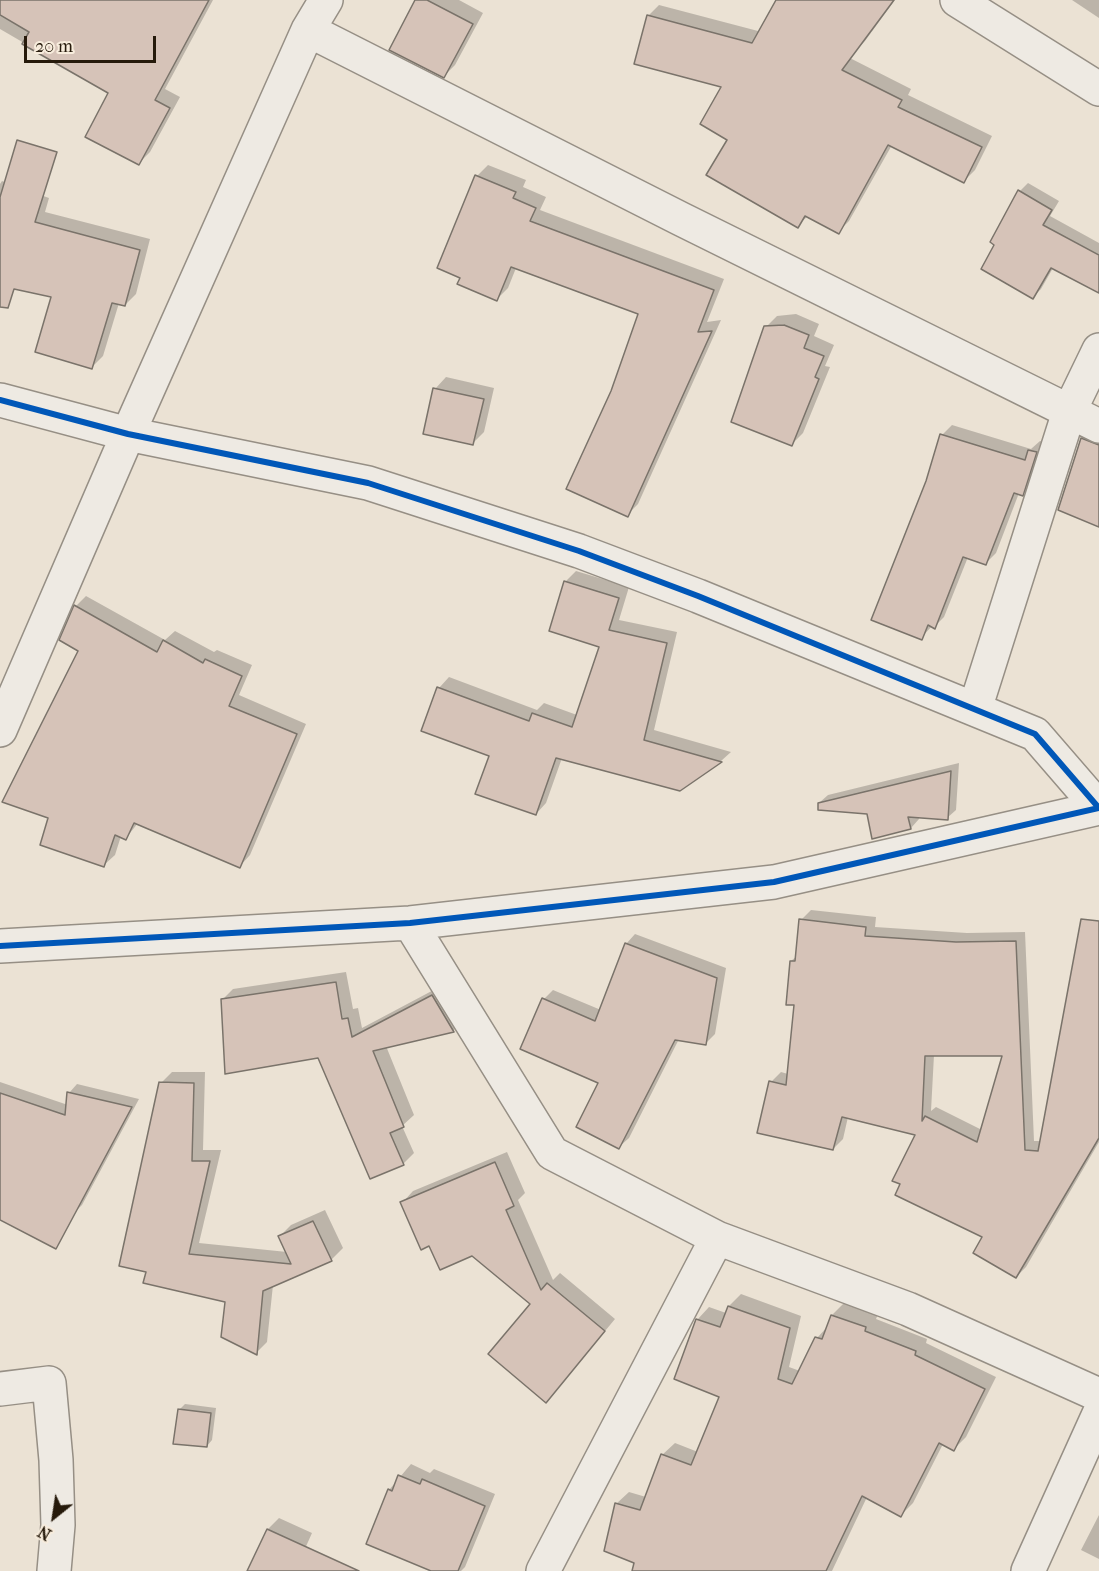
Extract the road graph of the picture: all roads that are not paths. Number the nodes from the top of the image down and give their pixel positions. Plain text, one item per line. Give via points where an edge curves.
1 (326, 0) edge
2 (957, 0) edge
3 (308, 30) junction
4 (1099, 89) edge
5 (1099, 350) edge
6 (0, 400) edge
7 (1069, 412) junction
8 (1099, 426) edge
9 (128, 434) junction
10 (975, 709) junction
11 (0, 730) edge
12 (1099, 808) edge
13 (410, 923) junction
14 (0, 946) edge
15 (717, 1238) junction
16 (0, 1389) edge
17 (1099, 1395) edge
18 (1099, 1414) edge
19 (54, 1571) edge
20 (543, 1571) edge
21 (1029, 1571) edge

1 - 3 street
2 - 4 street
3 - 7 street
3 - 9 street
5 - 7 street
6 - 9 street
7 - 8 street
7 - 10 street
9 - 10 street via 368,483 579,551
9 - 11 street
10 - 12 street via 1035,734
12 - 13 street via 774,882
13 - 14 street
13 - 15 street via 552,1153
15 - 17 street via 908,1309
15 - 20 street
16 - 19 street via 49,1383 58,1525
18 - 21 street

